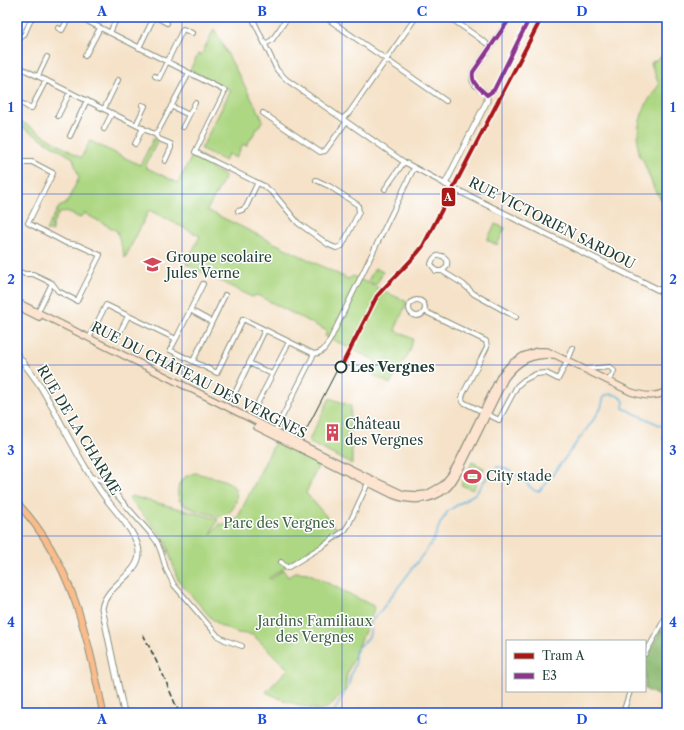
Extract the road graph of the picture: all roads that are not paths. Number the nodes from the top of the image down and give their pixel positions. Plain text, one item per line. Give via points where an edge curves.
1 (27, 17) edge
2 (32, 17) edge
3 (69, 17) edge
4 (78, 17) edge
5 (117, 17) edge
6 (155, 17) edge
7 (252, 17) edge
8 (288, 17) edge
9 (326, 17) edge
10 (416, 17) edge
11 (450, 17) edge
12 (511, 17) edge
13 (167, 22) dead end
14 (58, 28) dead end
15 (100, 28) junction
16 (110, 33) junction
17 (192, 33) dead end
18 (18, 37) edge
19 (17, 43) edge
20 (486, 43) dead end
21 (265, 44) junction
22 (139, 48) junction
23 (85, 56) dead end
24 (47, 57) dead end
25 (386, 60) junction
26 (167, 62) junction
27 (17, 66) edge
28 (189, 73) junction
29 (38, 76) junction
30 (155, 76) dead end
31 (46, 80) junction
32 (118, 80) dead end
33 (70, 92) junction
34 (87, 100) junction
35 (446, 101) dead end
36 (195, 103) dead end
37 (23, 104) dead end
38 (142, 105) dead end
39 (171, 106) junction
40 (104, 109) junction
41 (112, 113) junction
42 (262, 113) dead end
43 (189, 115) junction
44 (58, 116) dead end
45 (343, 118) junction
46 (346, 122) junction
47 (136, 125) junction
48 (183, 126) dead end
49 (143, 128) junction
50 (104, 129) dead end
51 (156, 135) junction
52 (70, 136) dead end
53 (135, 144) dead end
54 (17, 159) edge
55 (165, 161) dead end
56 (404, 162) junction
57 (414, 168) junction
58 (316, 180) dead end
59 (257, 184) junction
60 (445, 184) junction
61 (385, 189) dead end
62 (238, 211) dead end
63 (17, 270) edge
64 (442, 271) junction
65 (52, 284) junction
66 (203, 284) dead end
67 (667, 294) edge
68 (225, 295) dead end
69 (17, 302) edge
70 (17, 306) edge
71 (190, 310) junction
72 (424, 311) dead end
73 (37, 314) junction
74 (128, 316) junction
75 (516, 317) dead end
76 (212, 322) junction
77 (265, 330) junction
78 (118, 336) dead end
79 (89, 338) junction
80 (176, 338) junction
81 (289, 342) junction
82 (572, 348) dead end
83 (17, 354) edge
84 (314, 354) junction
85 (568, 360) junction
86 (193, 361) junction
87 (249, 363) junction
88 (586, 369) junction
89 (272, 374) junction
90 (608, 380) junction
91 (667, 391) edge
92 (234, 395) dead end
93 (256, 406) dead end
94 (485, 413) junction
95 (276, 431) junction
96 (92, 477) junction
97 (368, 480) junction
98 (17, 503) edge
99 (281, 562) dead end
100 (667, 615) edge
101 (242, 646) dead end
102 (646, 652) edge
103 (630, 692) edge
104 (104, 713) edge
105 (124, 713) edge
106 (623, 713) edge

1 - 18 street
2 - 18 street via 24,35
3 - 14 street via 62,30
4 - 15 street
5 - 16 street
6 - 13 street
6 - 22 street
7 - 21 street, RUE VICTORIEN SARDOU
8 - 21 street via 272,40
9 - 25 street
10 - 25 street
11 - 20 street
12 - 60 street via 473,72 473,82 487,95 487,101
15 - 16 street
15 - 23 street
16 - 22 street
17 - 26 street via 183,29
18 - 19 street
21 - 45 street, RUE VICTORIEN SARDOU via 277,70 287,80
22 - 26 street
24 - 29 street
25 - 35 street
25 - 45 street
26 - 28 street
26 - 30 street via 159,78
27 - 29 street
28 - 39 street
28 - 59 street via 225,91 195,152
29 - 31 street
31 - 33 street
31 - 37 street via 31,109
32 - 40 street
33 - 34 street
33 - 44 street
34 - 40 street
34 - 52 street
36 - 43 street
38 - 47 street via 145,106
39 - 43 street
39 - 51 street
40 - 41 street
41 - 47 street
41 - 50 street
42 - 46 street via 320,152 325,151
43 - 48 street
45 - 46 street, RUE VICTORIEN SARDOU
46 - 56 street, RUE VICTORIEN SARDOU
47 - 49 street
49 - 51 street
49 - 53 street
51 - 55 street via 171,144
54 - 65 street via 32,162 53,173 28,223 66,243 78,244 100,255 77,300 58,291
56 - 57 street, RUE VICTORIEN SARDOU
56 - 61 street
57 - 60 street, RUE VICTORIEN SARDOU
57 - 84 street via 330,340 321,353
58 - 59 street via 358,204 359,212 342,246 336,248 328,245 298,223 274,194
59 - 62 street via 246,207
60 - 67 street, RUE VICTORIEN SARDOU
63 - 65 street via 33,274
64 - 64 street via 446,269 447,260 444,256 436,256 432,259 433,268
64 - 75 street via 474,294
65 - 73 street
66 - 71 street
68 - 76 street
69 - 73 main road, RUE DU CHÂTEAU DES VERGNES
70 - 73 main road, RUE DU CHÂTEAU DES VERGNES
71 - 76 street
71 - 80 street
72 - 94 street via 486,341 487,347 462,398 463,402
73 - 79 main road, RUE DU CHÂTEAU DES VERGNES
73 - 97 main road, RUE DU CHÂTEAU DES VERGNES via 343,471 352,472
74 - 78 street
74 - 79 street via 106,305
74 - 80 street
76 - 86 street
77 - 81 street
77 - 86 street via 244,319 216,373
77 - 87 street
79 - 95 main road, RUE DU CHÂTEAU DES VERGNES
80 - 86 street via 170,350
81 - 84 street
81 - 89 street
82 - 85 street
83 - 96 street, RUE DE LA CHARME via 38,383
84 - 95 street
85 - 88 main road, RUE DU CHÂTEAU DES VERGNES
85 - 94 main road, RUE DU CHÂTEAU DES VERGNES via 547,350 523,356 512,363 501,376
85 - 94 street via 558,378 546,373 536,374 517,386 499,420
87 - 89 street
87 - 92 street
88 - 90 main road, RUE DU CHÂTEAU DES VERGNES
88 - 90 street via 610,367 614,371
89 - 93 street
90 - 91 main road, RUE DU CHÂTEAU DES VERGNES via 642,396 654,396
94 - 97 main road, RUE DU CHÂTEAU DES VERGNES via 451,475 438,489 427,494 403,494
95 - 97 main road, RUE DU CHÂTEAU DES VERGNES
96 - 101 street via 106,483 152,534 174,585 213,631 225,640
96 - 105 street, RUE DE LA CHARME via 134,538 139,552 135,565 109,591 104,600 102,613
97 - 99 street via 349,524 339,535 287,568
98 - 104 main road via 37,526 65,576 78,613
100 - 102 street
103 - 106 street

